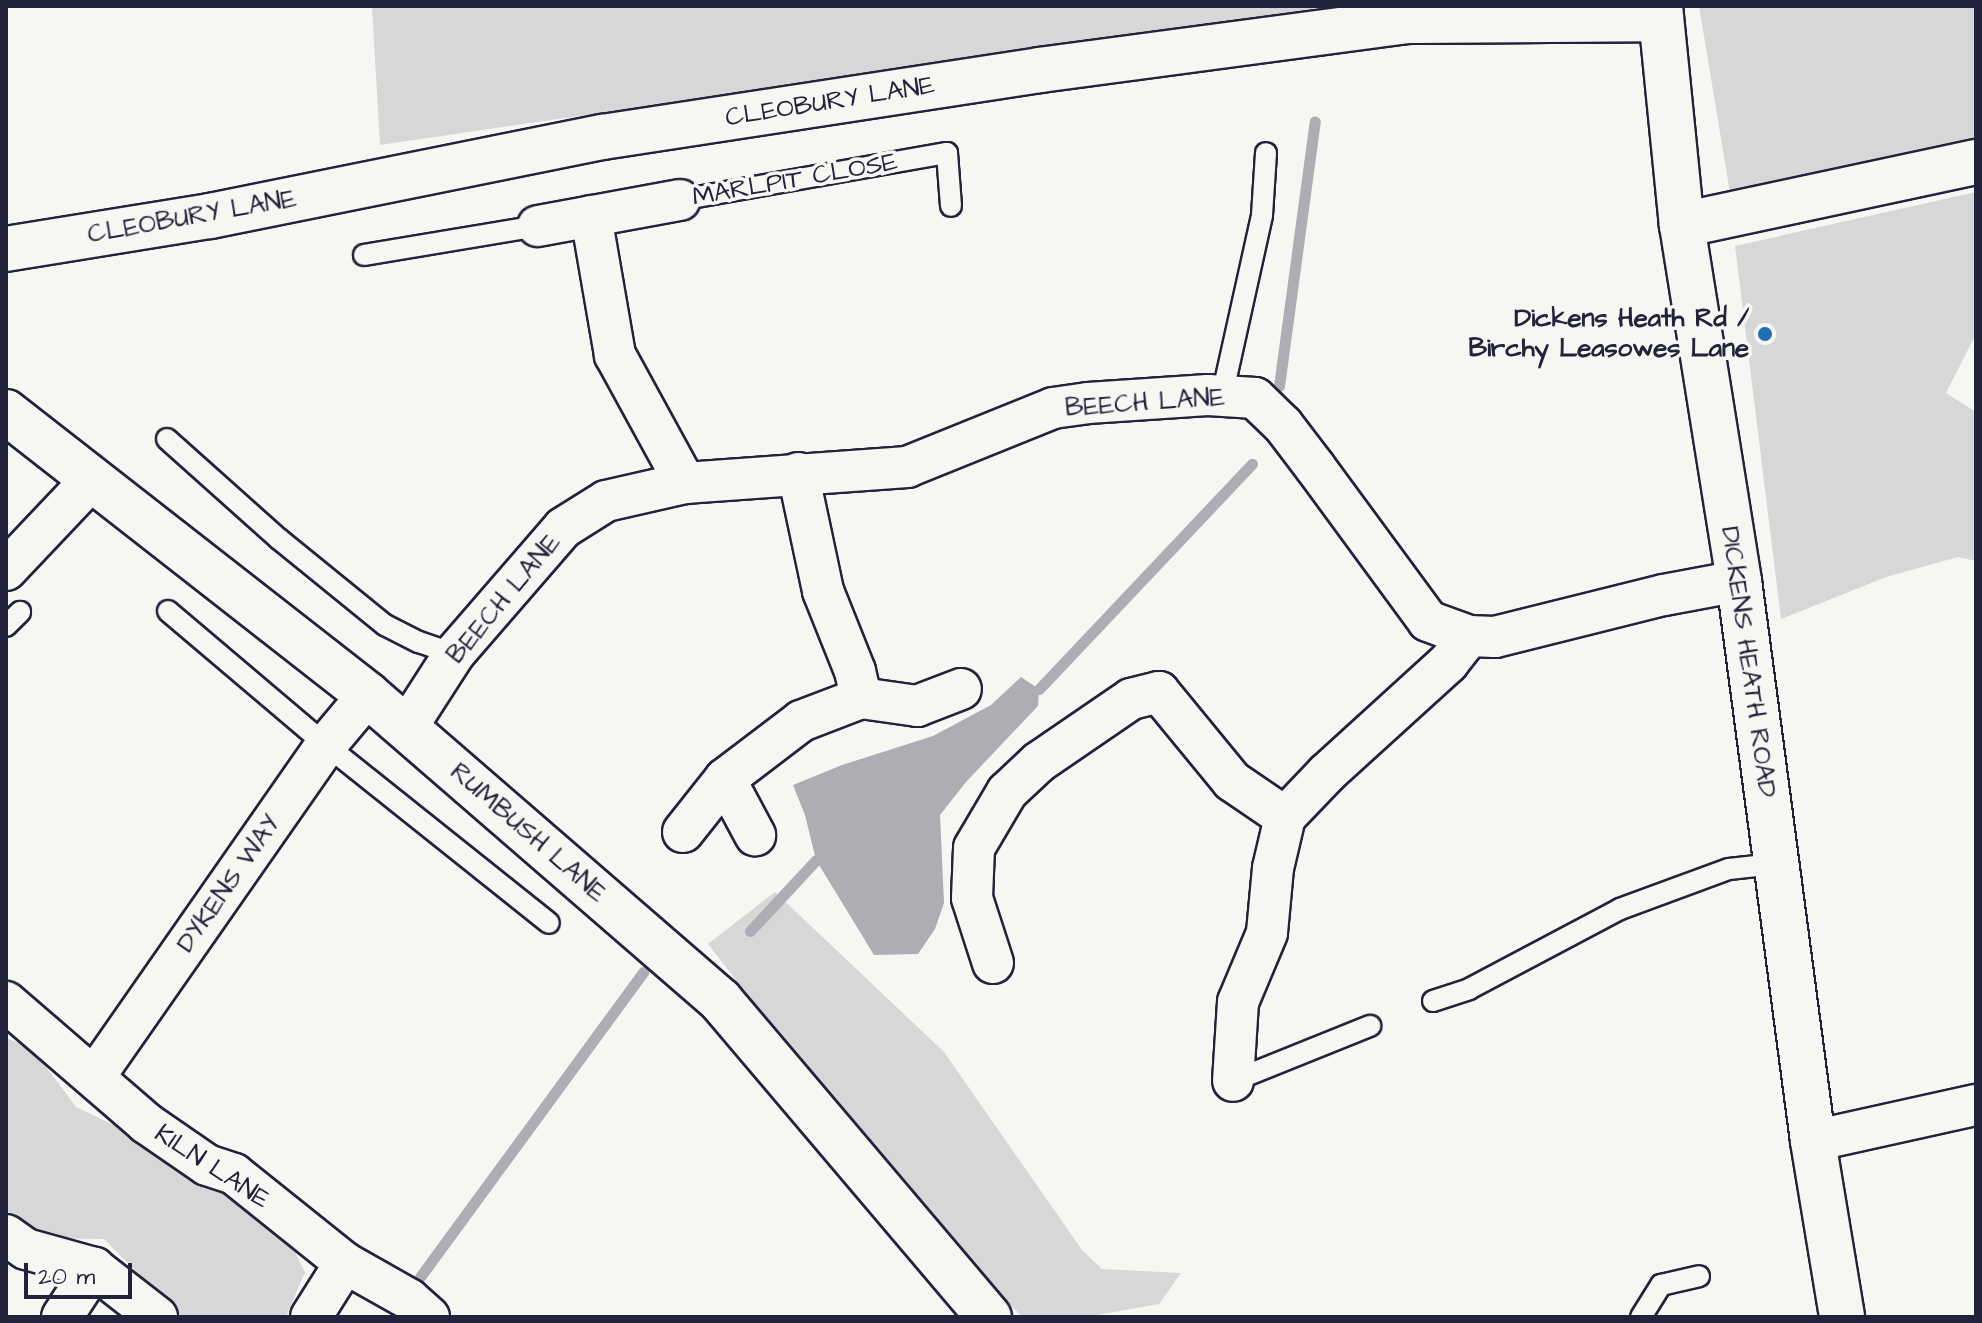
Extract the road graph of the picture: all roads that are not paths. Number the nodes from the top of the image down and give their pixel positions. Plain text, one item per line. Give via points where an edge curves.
1 (1660, 12) edge
2 (1266, 153) dead end
3 (1976, 162) edge
4 (680, 200) joint
5 (951, 206) dead end
6 (591, 216) junction
7 (1682, 225) junction
8 (538, 226) joint
9 (6, 249) edge
10 (364, 255) dead end
11 (1253, 406) junction
12 (6, 412) edge
13 (167, 439) dead end
14 (798, 473) junction
15 (92, 479) junction
16 (685, 483) junction
17 (6, 570) edge
18 (1739, 581) junction
19 (168, 611) dead end
20 (1469, 636) junction
21 (454, 654) junction
22 (961, 689) dead end
23 (368, 695) junction
24 (861, 698) junction
25 (407, 727) junction
26 (326, 745) junction
27 (725, 779) junction
28 (1285, 817) junction
29 (683, 832) dead end
30 (755, 835) dead end
31 (1775, 864) junction
32 (549, 923) dead end
33 (993, 963) dead end
34 (1433, 1001) dead end
35 (6, 1002) edge
36 (1370, 1026) dead end
37 (95, 1076) junction
38 (1233, 1081) joint
39 (1976, 1105) edge
40 (1813, 1141) junction
41 (6, 1235) edge
42 (345, 1263) junction
43 (94, 1268) junction
44 (1699, 1276) dead end
45 (62, 1317) edge
46 (157, 1317) edge
47 (311, 1317) edge
48 (429, 1317) edge
49 (989, 1317) edge
50 (1641, 1317) edge
51 (1842, 1317) edge

1 - 7 street, DICKENS HEATH ROAD
1 - 9 street, CLEOBURY LANE via 1405,21 1040,70 603,137 210,216
2 - 11 lane
3 - 7 street
4 - 5 lane, MARLPIT CLOSE via 947,153
4 - 6 street, MARLPIT CLOSE
6 - 8 street, MARLPIT CLOSE
6 - 16 street via 615,355
7 - 18 street, DICKENS HEATH ROAD
8 - 10 lane, MARLPIT CLOSE
11 - 14 street, BEECH LANE via 1088,403 1053,408 907,467
11 - 20 street via 1428,621
12 - 15 street, RUMBUSH LANE
13 - 21 lane via 385,625
14 - 16 street, BEECH LANE
14 - 24 street via 823,591
15 - 17 street
15 - 23 street, RUMBUSH LANE
16 - 21 street, BEECH LANE via 606,501 563,528
18 - 20 street via 1495,637
18 - 31 street, DICKENS HEATH ROAD
19 - 26 lane
20 - 28 street via 1448,663
21 - 25 street, BEECH LANE
22 - 24 street via 917,706
23 - 25 street, RUMBUSH LANE
23 - 26 street, DYKENS WAY
24 - 27 street via 801,721
25 - 49 street, RUMBUSH LANE via 720,1000
26 - 32 lane
26 - 37 street, DYKENS WAY
27 - 29 street
27 - 30 street
28 - 33 street via 1232,781 1159,692 1131,699 1039,762 1007,792 974,848 972,898
28 - 38 street via 1273,868 1267,933 1238,1002
31 - 34 lane via 1729,869 1620,909 1469,989
31 - 40 street, DICKENS HEATH ROAD
35 - 37 street, KILN LANE
36 - 38 lane
37 - 42 street, KILN LANE via 146,1123 207,1165 234,1174
39 - 40 street
40 - 51 street, DICKENS HEATH ROAD
41 - 43 street via 26,1249
42 - 47 street
42 - 48 street, KILN LANE via 409,1299
43 - 45 street
43 - 46 street
44 - 50 lane via 1661,1285

